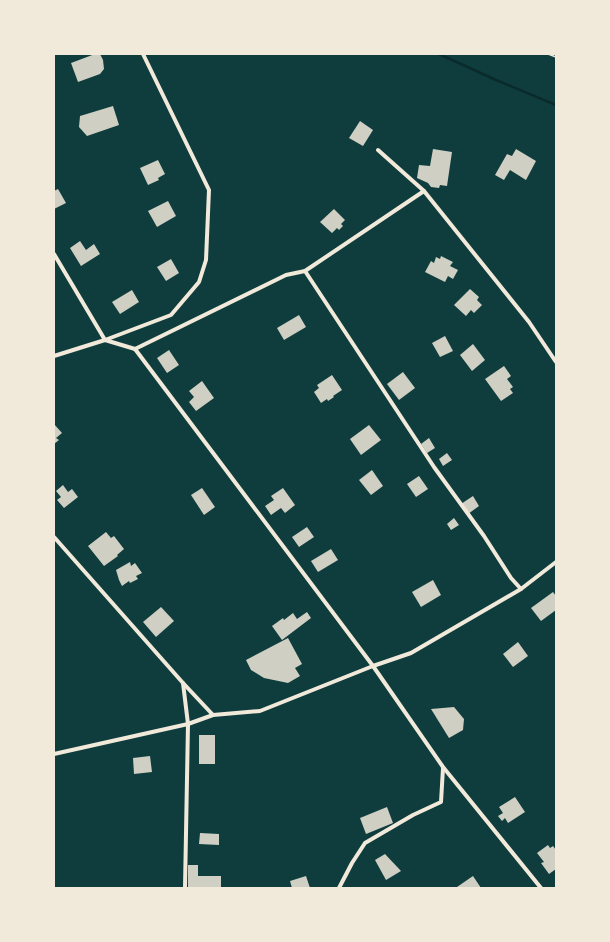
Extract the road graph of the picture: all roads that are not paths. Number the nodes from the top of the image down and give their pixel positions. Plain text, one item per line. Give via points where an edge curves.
1 (143, 54) edge
2 (378, 150) dead end
3 (424, 190) junction
4 (54, 254) edge
5 (305, 271) junction
6 (105, 340) junction
7 (135, 349) junction
8 (54, 356) edge
9 (556, 362) edge
10 (54, 537) edge
11 (556, 562) edge
12 (521, 589) junction
13 (373, 666) junction
14 (183, 683) junction
15 (213, 715) junction
16 (188, 724) junction
17 (54, 754) edge
18 (443, 767) junction
19 (185, 888) edge
20 (339, 888) edge
21 (541, 888) edge

1 - 6 street via 209,190 206,260 199,282 171,315
2 - 3 street
3 - 5 street
3 - 9 street via 529,322
4 - 6 street
5 - 7 street via 286,275
5 - 12 street via 434,467
6 - 7 street
6 - 8 street
7 - 13 street
10 - 14 street
11 - 12 street
12 - 13 street via 411,653
13 - 15 street via 260,711
13 - 18 street
14 - 15 street
14 - 16 street
15 - 16 street
16 - 17 street
16 - 19 street
18 - 20 street via 441,802 365,843
18 - 21 street

